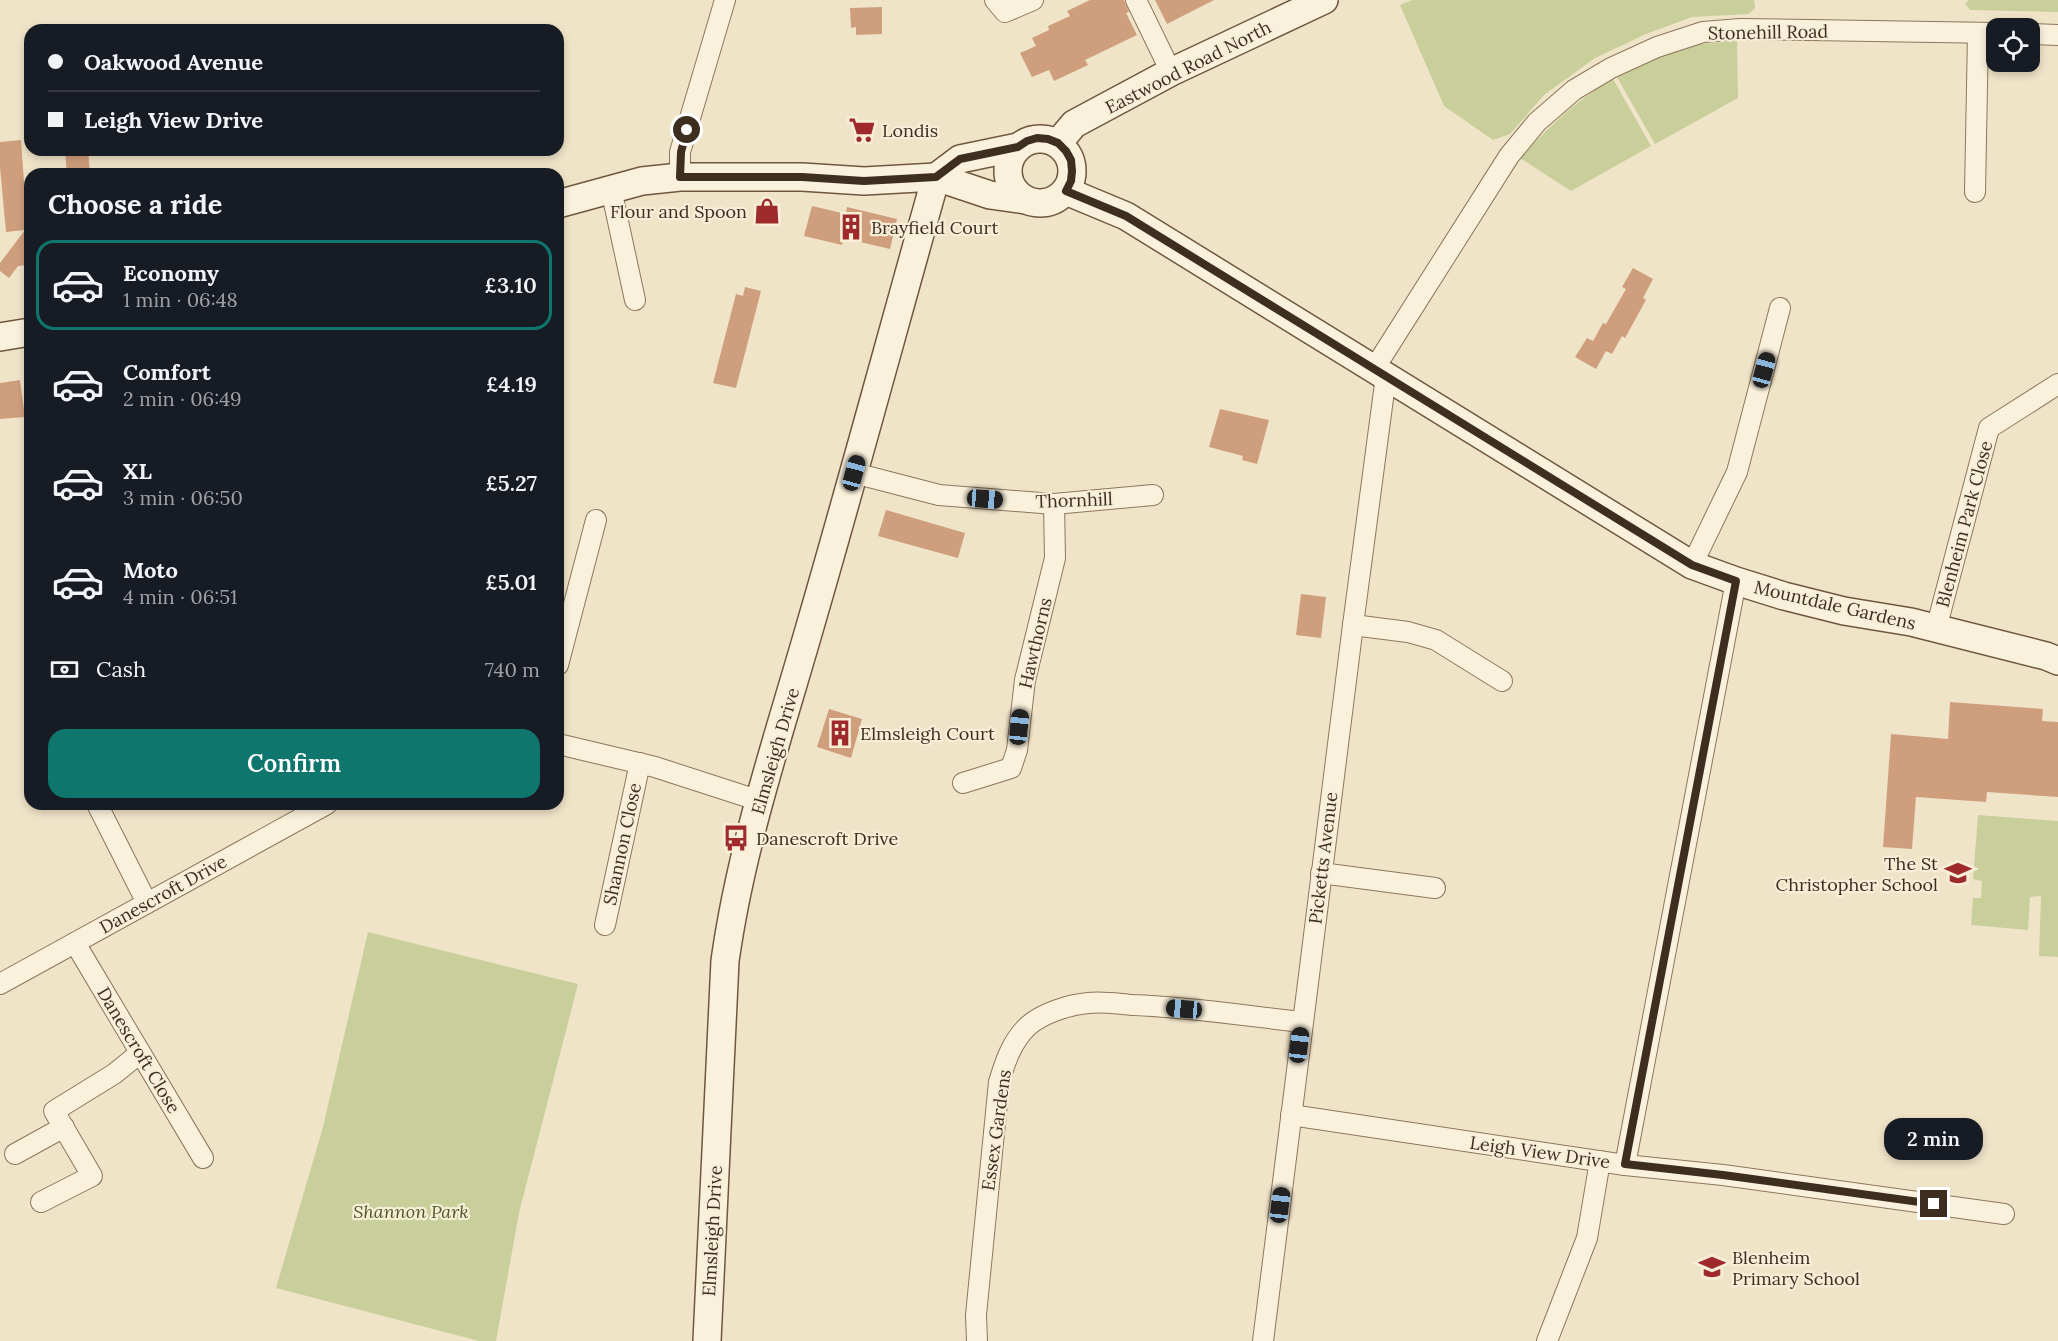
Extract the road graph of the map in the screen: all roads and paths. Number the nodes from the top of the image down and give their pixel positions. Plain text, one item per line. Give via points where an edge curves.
1 (724, 0) edge
2 (995, 0) edge
3 (1033, 0) edge
4 (1136, 0) edge
5 (1324, 0) edge
6 (1294, 6) edge
7 (1986, 33) edge
8 (2040, 34) edge
9 (2058, 35) edge
10 (1986, 46) edge
11 (1172, 72) junction
12 (1058, 143) junction
13 (1018, 147) junction
14 (680, 177) junction
15 (936, 177) junction
16 (611, 189) junction
17 (1066, 191) junction
18 (1975, 192) dead end
19 (1026, 200) junction
20 (564, 202) edge
21 (634, 300) dead end
22 (1780, 308) dead end
23 (24, 333) edge
24 (0, 337) edge
25 (1380, 373) junction
26 (2058, 384) edge
27 (854, 473) junction
28 (1153, 495) dead end
29 (1054, 504) junction
30 (596, 520) dead end
31 (1692, 565) junction
32 (1736, 581) junction
33 (1353, 625) junction
34 (1936, 629) junction
35 (564, 642) edge
36 (2058, 661) edge
37 (1502, 681) dead end
38 (564, 745) edge
39 (640, 764) junction
40 (963, 783) dead end
41 (760, 801) junction
42 (100, 810) edge
43 (316, 810) edge
44 (1321, 873) junction
45 (1435, 888) dead end
46 (147, 903) junction
47 (605, 925) dead end
48 (75, 943) junction
49 (0, 984) edge
50 (1302, 1022) junction
51 (140, 1053) junction
52 (1291, 1115) junction
53 (64, 1127) junction
54 (15, 1154) dead end
55 (203, 1158) dead end
56 (1600, 1161) junction
57 (1625, 1164) junction
58 (41, 1202) dead end
59 (2004, 1214) dead end
60 (707, 1341) edge
61 (977, 1341) edge
62 (1263, 1341) edge
63 (1547, 1341) edge

1 - 14 street via 681,152
2 - 3 street via 1005,12
4 - 11 street
5 - 6 street, Eastwood Road North
6 - 11 street, Eastwood Road North
7 - 25 street, Stonehill Road via 1740,29 1703,32 1656,47 1611,68 1574,90 1537,122 1509,156
8 - 9 street
10 - 18 street
11 - 12 street, Eastwood Road North via 1074,124
12 - 13 street via 1037,138
12 - 17 street via 1071,160 1071,181
13 - 15 street via 960,159
13 - 19 street via 1011,155 1008,176 1017,195
14 - 15 street via 864,181
14 - 16 street
15 - 19 street via 990,195
15 - 27 street, Elmsleigh Drive
16 - 20 street
16 - 21 street
17 - 19 street via 1048,202
17 - 25 street, Mountdale Gardens via 1126,216
22 - 31 street via 1737,472
23 - 24 street
25 - 31 street, Mountdale Gardens
25 - 33 street, Picketts Avenue
26 - 34 street, Blenheim Park Close via 1989,428
27 - 29 street, Thornhill via 939,495
27 - 41 street, Elmsleigh Drive
28 - 29 street, Thornhill
29 - 40 street, Hawthorns via 1055,558 1024,680 1017,750 1011,768
30 - 35 street
31 - 32 street, Mountdale Gardens
32 - 34 street, Mountdale Gardens via 1844,611
32 - 57 street
33 - 37 street via 1436,640
33 - 44 street, Picketts Avenue
34 - 36 street, Mountdale Gardens
38 - 39 street
39 - 41 street
39 - 47 street, Shannon Close
41 - 60 street, Elmsleigh Drive via 733,906 725,961
42 - 46 street
43 - 46 street, Danescroft Drive
44 - 45 street
44 - 50 street, Picketts Avenue
46 - 48 street, Danescroft Drive
48 - 49 street, Danescroft Drive
48 - 51 street, Danescroft Close
50 - 52 street, Picketts Avenue
50 - 61 street, Essex Gardens via 1088,1003 1057,1010 1030,1025 1015,1041 999,1082 976,1315
51 - 53 street via 54,1111
51 - 55 street, Danescroft Close
52 - 56 street, Leigh View Drive
52 - 62 street, Picketts Avenue
53 - 54 street
53 - 58 street via 92,1176
56 - 57 street, Leigh View Drive
56 - 63 street via 1587,1238
57 - 59 street, Leigh View Drive

